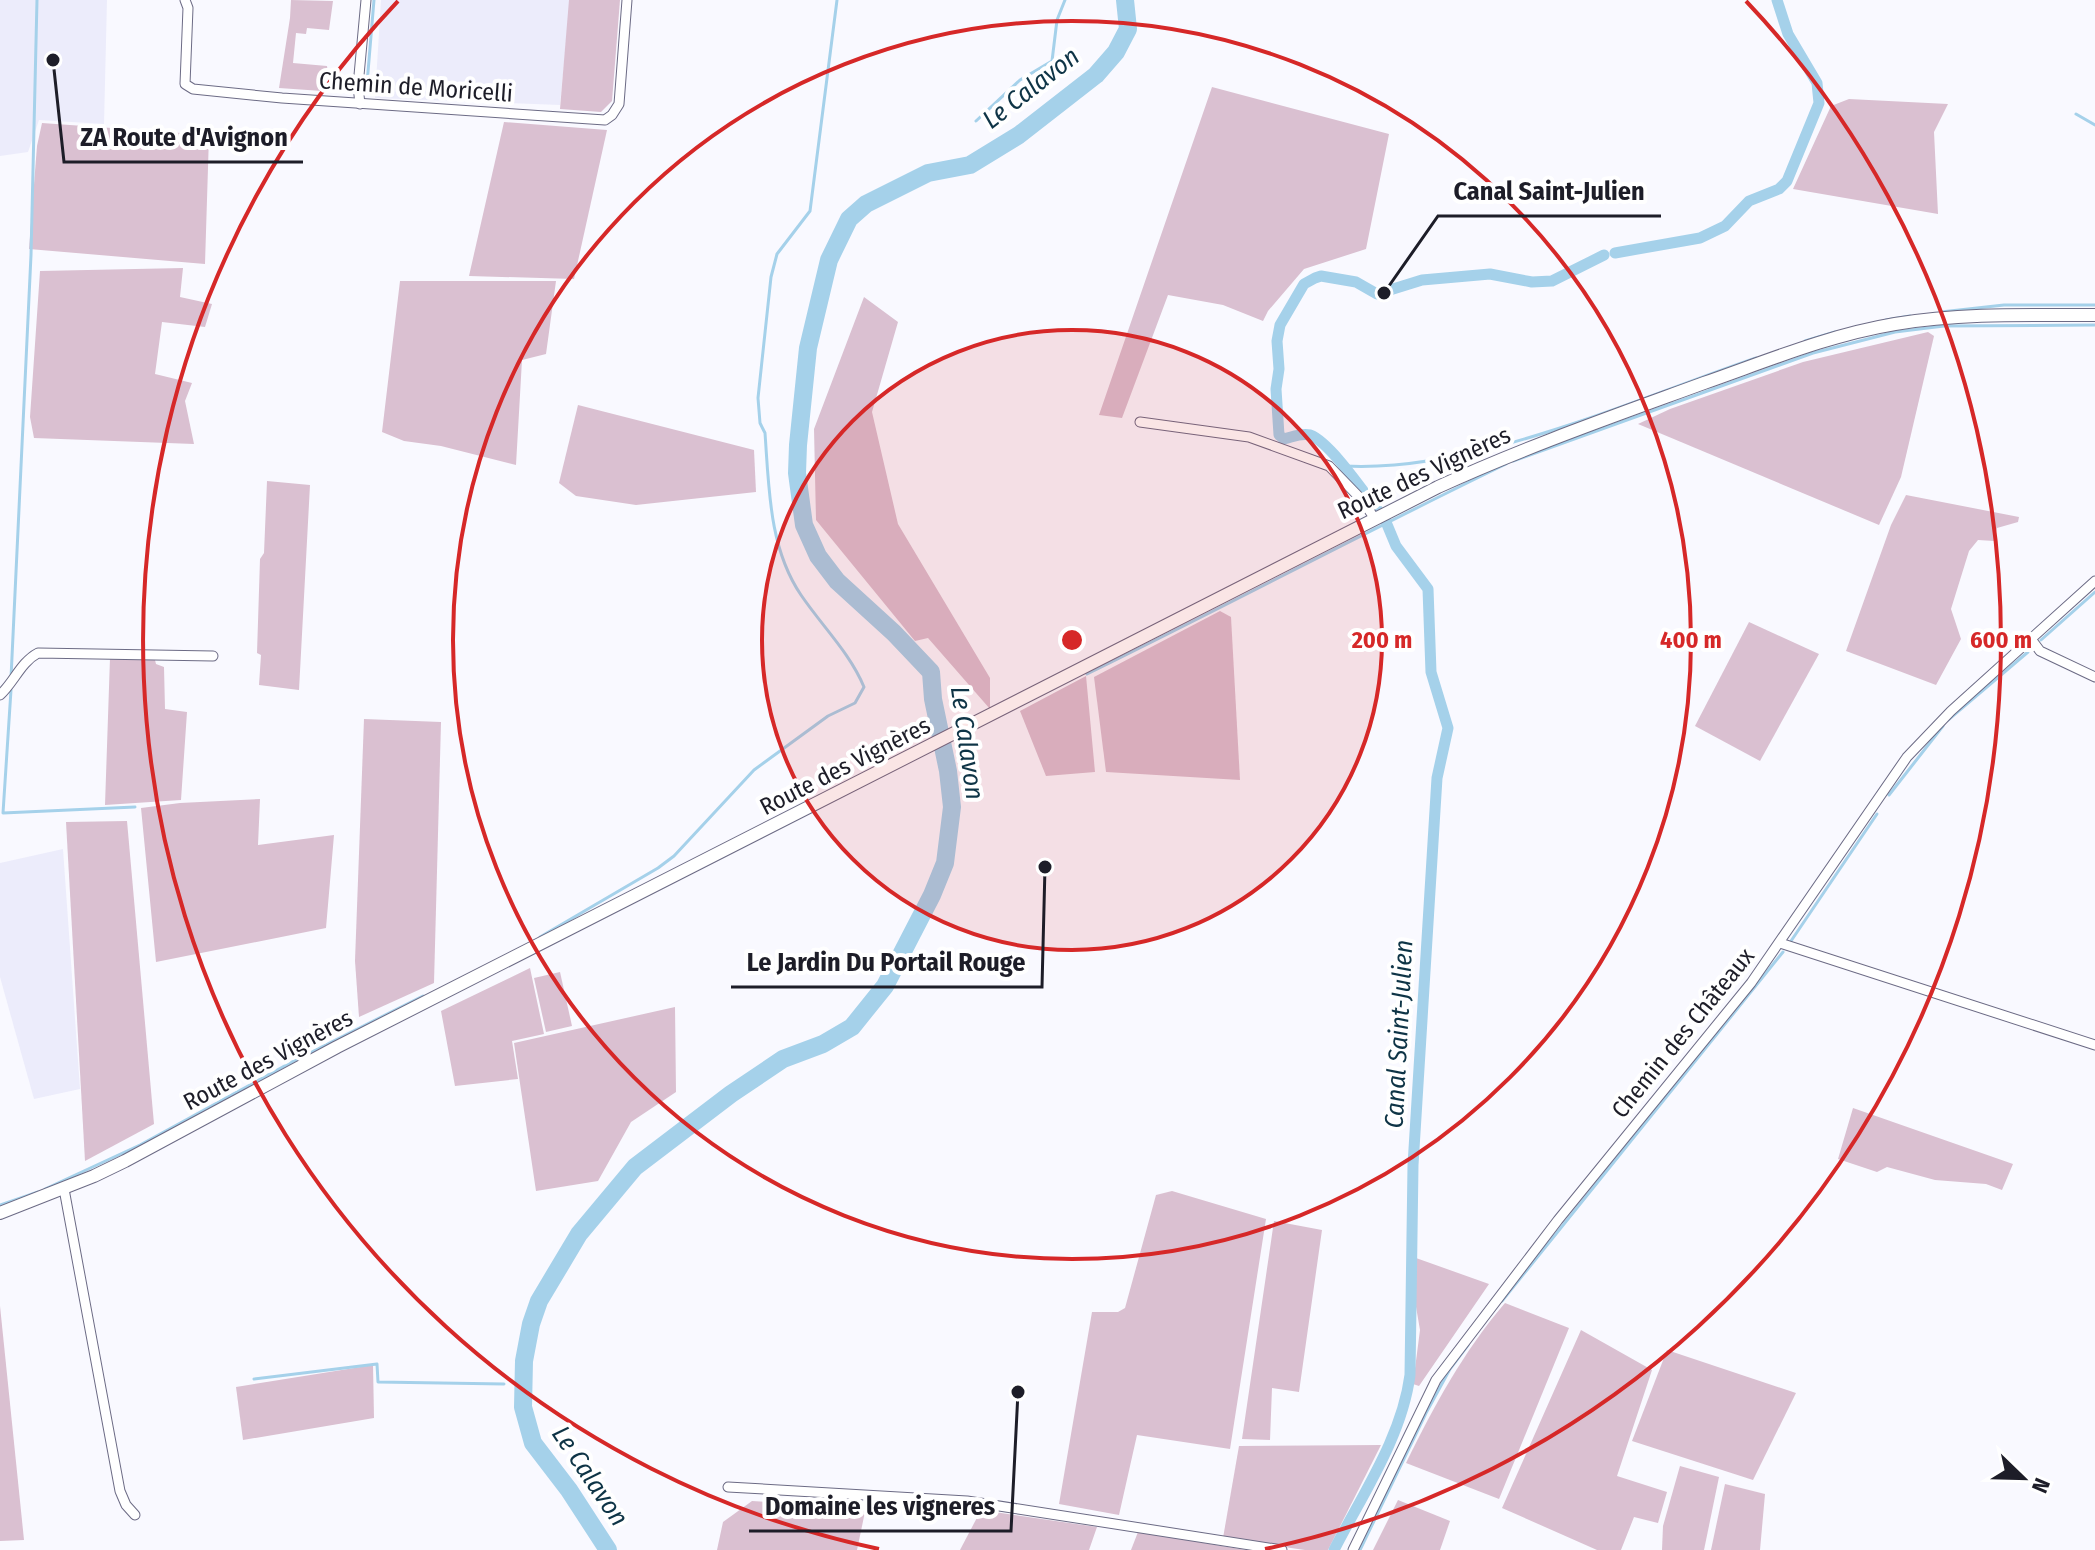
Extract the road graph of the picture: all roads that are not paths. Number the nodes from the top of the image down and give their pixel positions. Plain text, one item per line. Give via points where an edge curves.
1 (185, 0) edge
2 (366, 0) edge
3 (627, 0) edge
4 (360, 104) junction
5 (2095, 315) edge
6 (1140, 422) dead end
7 (1380, 517) junction
8 (2095, 581) edge
9 (2031, 639) junction
10 (213, 656) dead end
11 (2095, 677) edge
12 (0, 695) edge
13 (1780, 943) junction
14 (2095, 1045) edge
15 (64, 1189) junction
16 (0, 1213) edge
17 (728, 1487) dead end
18 (135, 1515) dead end
19 (1282, 1550) edge
20 (1353, 1550) edge

1 - 4 street, Chemin de Moricelli via 185,84 193,89
2 - 4 street
3 - 4 street, Chemin de Moricelli via 619,104 605,120
5 - 7 street, Route des Vignères via 1932,319 1831,339 1504,457
6 - 7 street via 1249,437 1329,466
7 - 15 street, Route des Vignères
8 - 9 street, Chemin des Châteaux
9 - 11 street via 2040,651
9 - 13 street, Chemin des Châteaux via 1907,757
10 - 12 street via 38,653
13 - 14 street
13 - 20 street, Chemin des Châteaux via 1452,1357
15 - 16 street, Route des Vignères
15 - 18 street via 120,1491
17 - 19 street via 967,1501

